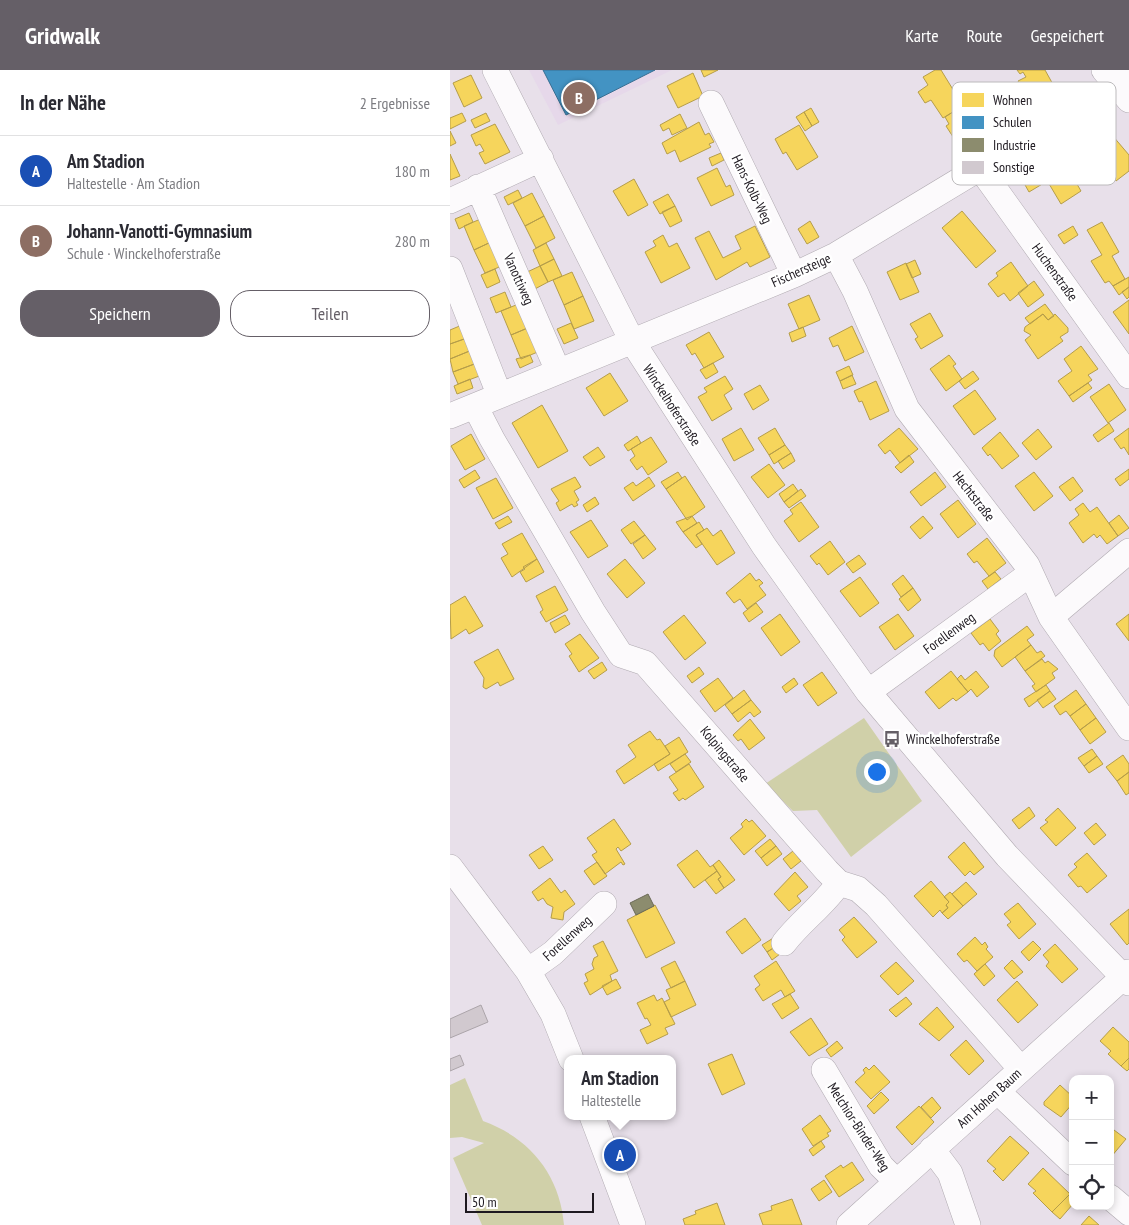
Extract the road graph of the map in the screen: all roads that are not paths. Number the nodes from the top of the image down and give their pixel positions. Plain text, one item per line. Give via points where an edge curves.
1 (495, 70) edge
2 (711, 103) dead end
3 (541, 159) junction
4 (952, 185) edge
5 (992, 185) edge
6 (478, 187) junction
7 (450, 200) edge
8 (836, 255) junction
9 (450, 269) edge
10 (794, 275) junction
11 (632, 341) junction
12 (558, 371) junction
13 (1129, 376) edge
14 (499, 394) junction
15 (475, 406) junction
16 (450, 416) edge
17 (1129, 551) edge
18 (1030, 574) junction
19 (1051, 617) junction
20 (868, 692) junction
21 (1129, 728) edge
22 (450, 867) edge
23 (839, 883) junction
24 (604, 904) dead end
25 (784, 943) dead end
26 (528, 971) junction
27 (1127, 978) edge
28 (569, 1055) edge
29 (1021, 1069) junction
30 (824, 1070) dead end
31 (997, 1091) junction
32 (594, 1120) edge
33 (932, 1149) junction
34 (1069, 1159) edge
35 (896, 1181) junction
36 (1114, 1200) edge
37 (1129, 1213) edge
38 (633, 1225) edge
39 (849, 1225) edge
40 (968, 1225) edge

1 - 3 street, Winckelhoferstraße
2 - 10 street, Hans-Kolb-Weg
3 - 6 street
3 - 11 street, Winckelhoferstraße
4 - 8 street, Fischersteige
5 - 13 street, Huchenstraße
6 - 7 street
6 - 12 street, Vanottiweg
8 - 10 street, Fischersteige
8 - 18 street, Hechtstraße via 907,409 1022,558
9 - 14 street
10 - 11 street, Fischersteige
11 - 12 street, Fischersteige
11 - 20 street, Winckelhoferstraße via 752,529
12 - 14 street, Fischersteige
14 - 15 street, Fischersteige
15 - 16 street, Fischersteige
15 - 23 street, Kolpingstraße via 621,655 645,663
17 - 19 street
18 - 19 street, Hechtstraße
18 - 20 street, Forellenweg
19 - 21 street, Hechtstraße
20 - 27 street, Winckelhoferstraße via 1008,856
22 - 26 street
23 - 25 street
23 - 29 street, Kolpingstraße via 858,889 876,905
24 - 26 street, Forellenweg via 553,953
26 - 28 street via 553,1014
27 - 29 street, Am Hohen Baum
29 - 31 street, Am Hohen Baum
30 - 35 street, Melchior-Binder-Weg via 876,1159
31 - 33 street, Am Hohen Baum
31 - 34 street
32 - 38 street
33 - 35 street, Am Hohen Baum
33 - 40 street via 950,1173
35 - 39 street, Am Hohen Baum
36 - 37 street

